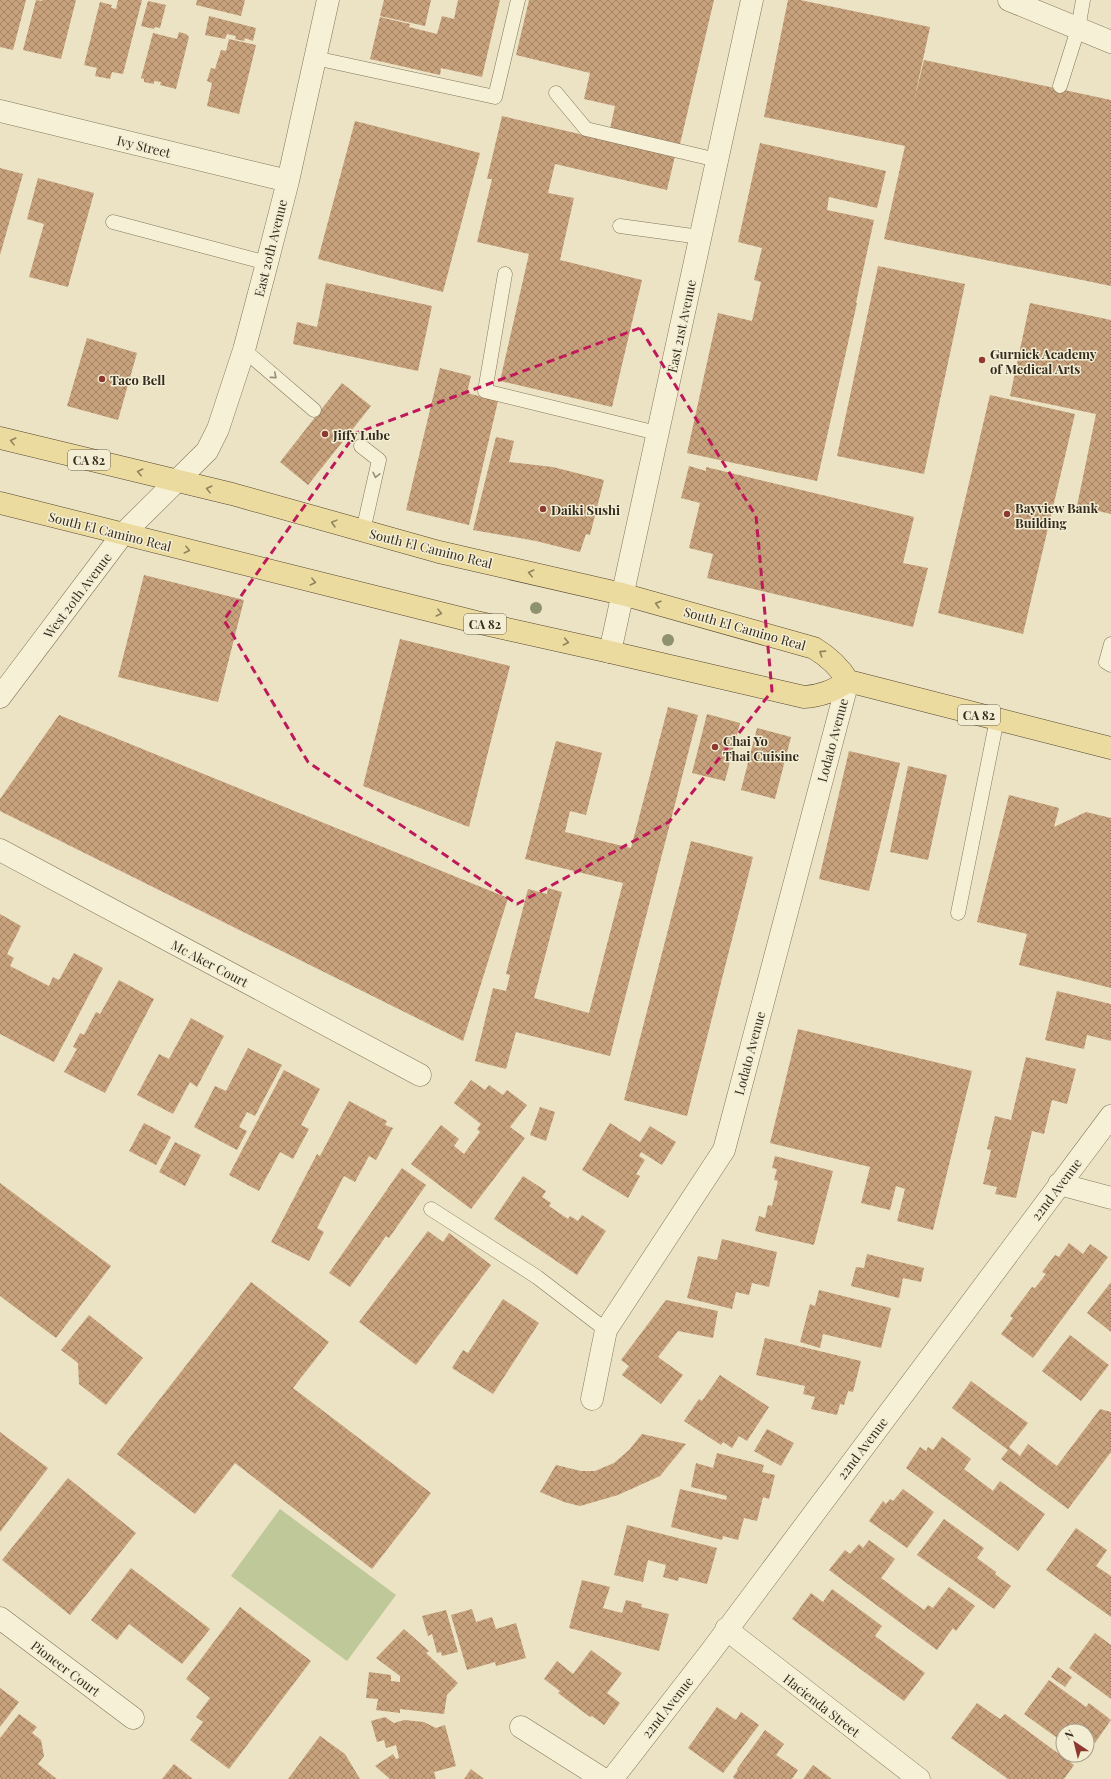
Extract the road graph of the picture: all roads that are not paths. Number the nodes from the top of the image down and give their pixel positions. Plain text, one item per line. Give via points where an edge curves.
1 (328, 0) edge
2 (518, 0) edge
3 (752, 0) edge
4 (1009, 0) edge
5 (1084, 0) edge
6 (1078, 29) junction
7 (1111, 42) edge
8 (315, 58) junction
9 (1060, 86) dead end
10 (556, 93) dead end
11 (0, 111) edge
12 (717, 160) junction
13 (288, 181) junction
14 (113, 222) dead end
15 (620, 226) dead end
16 (700, 237) junction
17 (267, 263) junction
18 (504, 274) dead end
19 (244, 350) junction
20 (314, 410) dead end
21 (658, 433) junction
22 (0, 438) edge
23 (360, 446) dead end
24 (178, 481) junction
25 (0, 503) edge
26 (363, 531) junction
27 (122, 535) junction
28 (622, 594) junction
29 (1111, 644) edge
30 (610, 652) junction
31 (1111, 665) edge
32 (848, 682) junction
33 (0, 697) edge
34 (996, 719) junction
35 (1111, 748) edge
36 (0, 850) edge
37 (958, 913) dead end
38 (420, 1075) dead end
39 (1111, 1116) edge
40 (1060, 1184) junction
41 (1111, 1198) edge
42 (432, 1208) dead end
43 (606, 1330) junction
44 (592, 1399) dead end
45 (0, 1618) edge
46 (726, 1629) junction
47 (133, 1718) dead end
48 (521, 1727) dead end
49 (603, 1779) edge
50 (612, 1779) edge
51 (919, 1779) edge

1 - 8 street, East 20th Avenue
2 - 8 lane via 495,97
3 - 12 street, East 21st Avenue
4 - 6 street
5 - 6 lane
6 - 7 street
6 - 9 lane
8 - 13 street, East 20th Avenue
10 - 12 lane via 586,129
11 - 13 street, Ivy Street
12 - 16 street, East 21st Avenue
13 - 17 street, East 20th Avenue
14 - 17 lane
15 - 16 lane
16 - 21 street, East 21st Avenue
17 - 19 street, East 20th Avenue
18 - 21 lane via 485,391
19 -> 20 lane
19 - 24 street, East 20th Avenue via 218,429 207,451
21 - 28 street, East 21st Avenue
24 -> 22 main road, South El Camino Real / CA 82
23 -> 26 lane via 380,460
26 -> 24 main road, South El Camino Real / CA 82
24 - 27 street, West 20th Avenue
25 - 27 main road, South El Camino Real / CA 82
28 -> 26 main road, South El Camino Real / CA 82 via 439,552
27 -> 30 main road, South El Camino Real / CA 82 via 476,622
27 - 33 street, West 20th Avenue
28 - 30 street, East 21st Avenue
32 -> 28 main road, South El Camino Real / CA 82 via 839,667 828,656 814,648
29 - 31 lane via 1106,662
30 - 32 main road, South El Camino Real / CA 82 via 804,697 819,696
32 - 34 main road, CA 82
32 - 43 street, Lodato Avenue via 724,1150
34 - 35 main road, CA 82
34 - 37 lane
36 - 38 street, Mc Aker Court
39 - 40 street, 22nd Avenue
40 - 41 street
40 - 46 street, 22nd Avenue
42 - 43 lane via 537,1277
43 - 44 street, Lodato Avenue
45 - 47 street, Pioneer Court
46 - 50 street, 22nd Avenue
46 - 51 street, Hacienda Street
48 - 49 street

